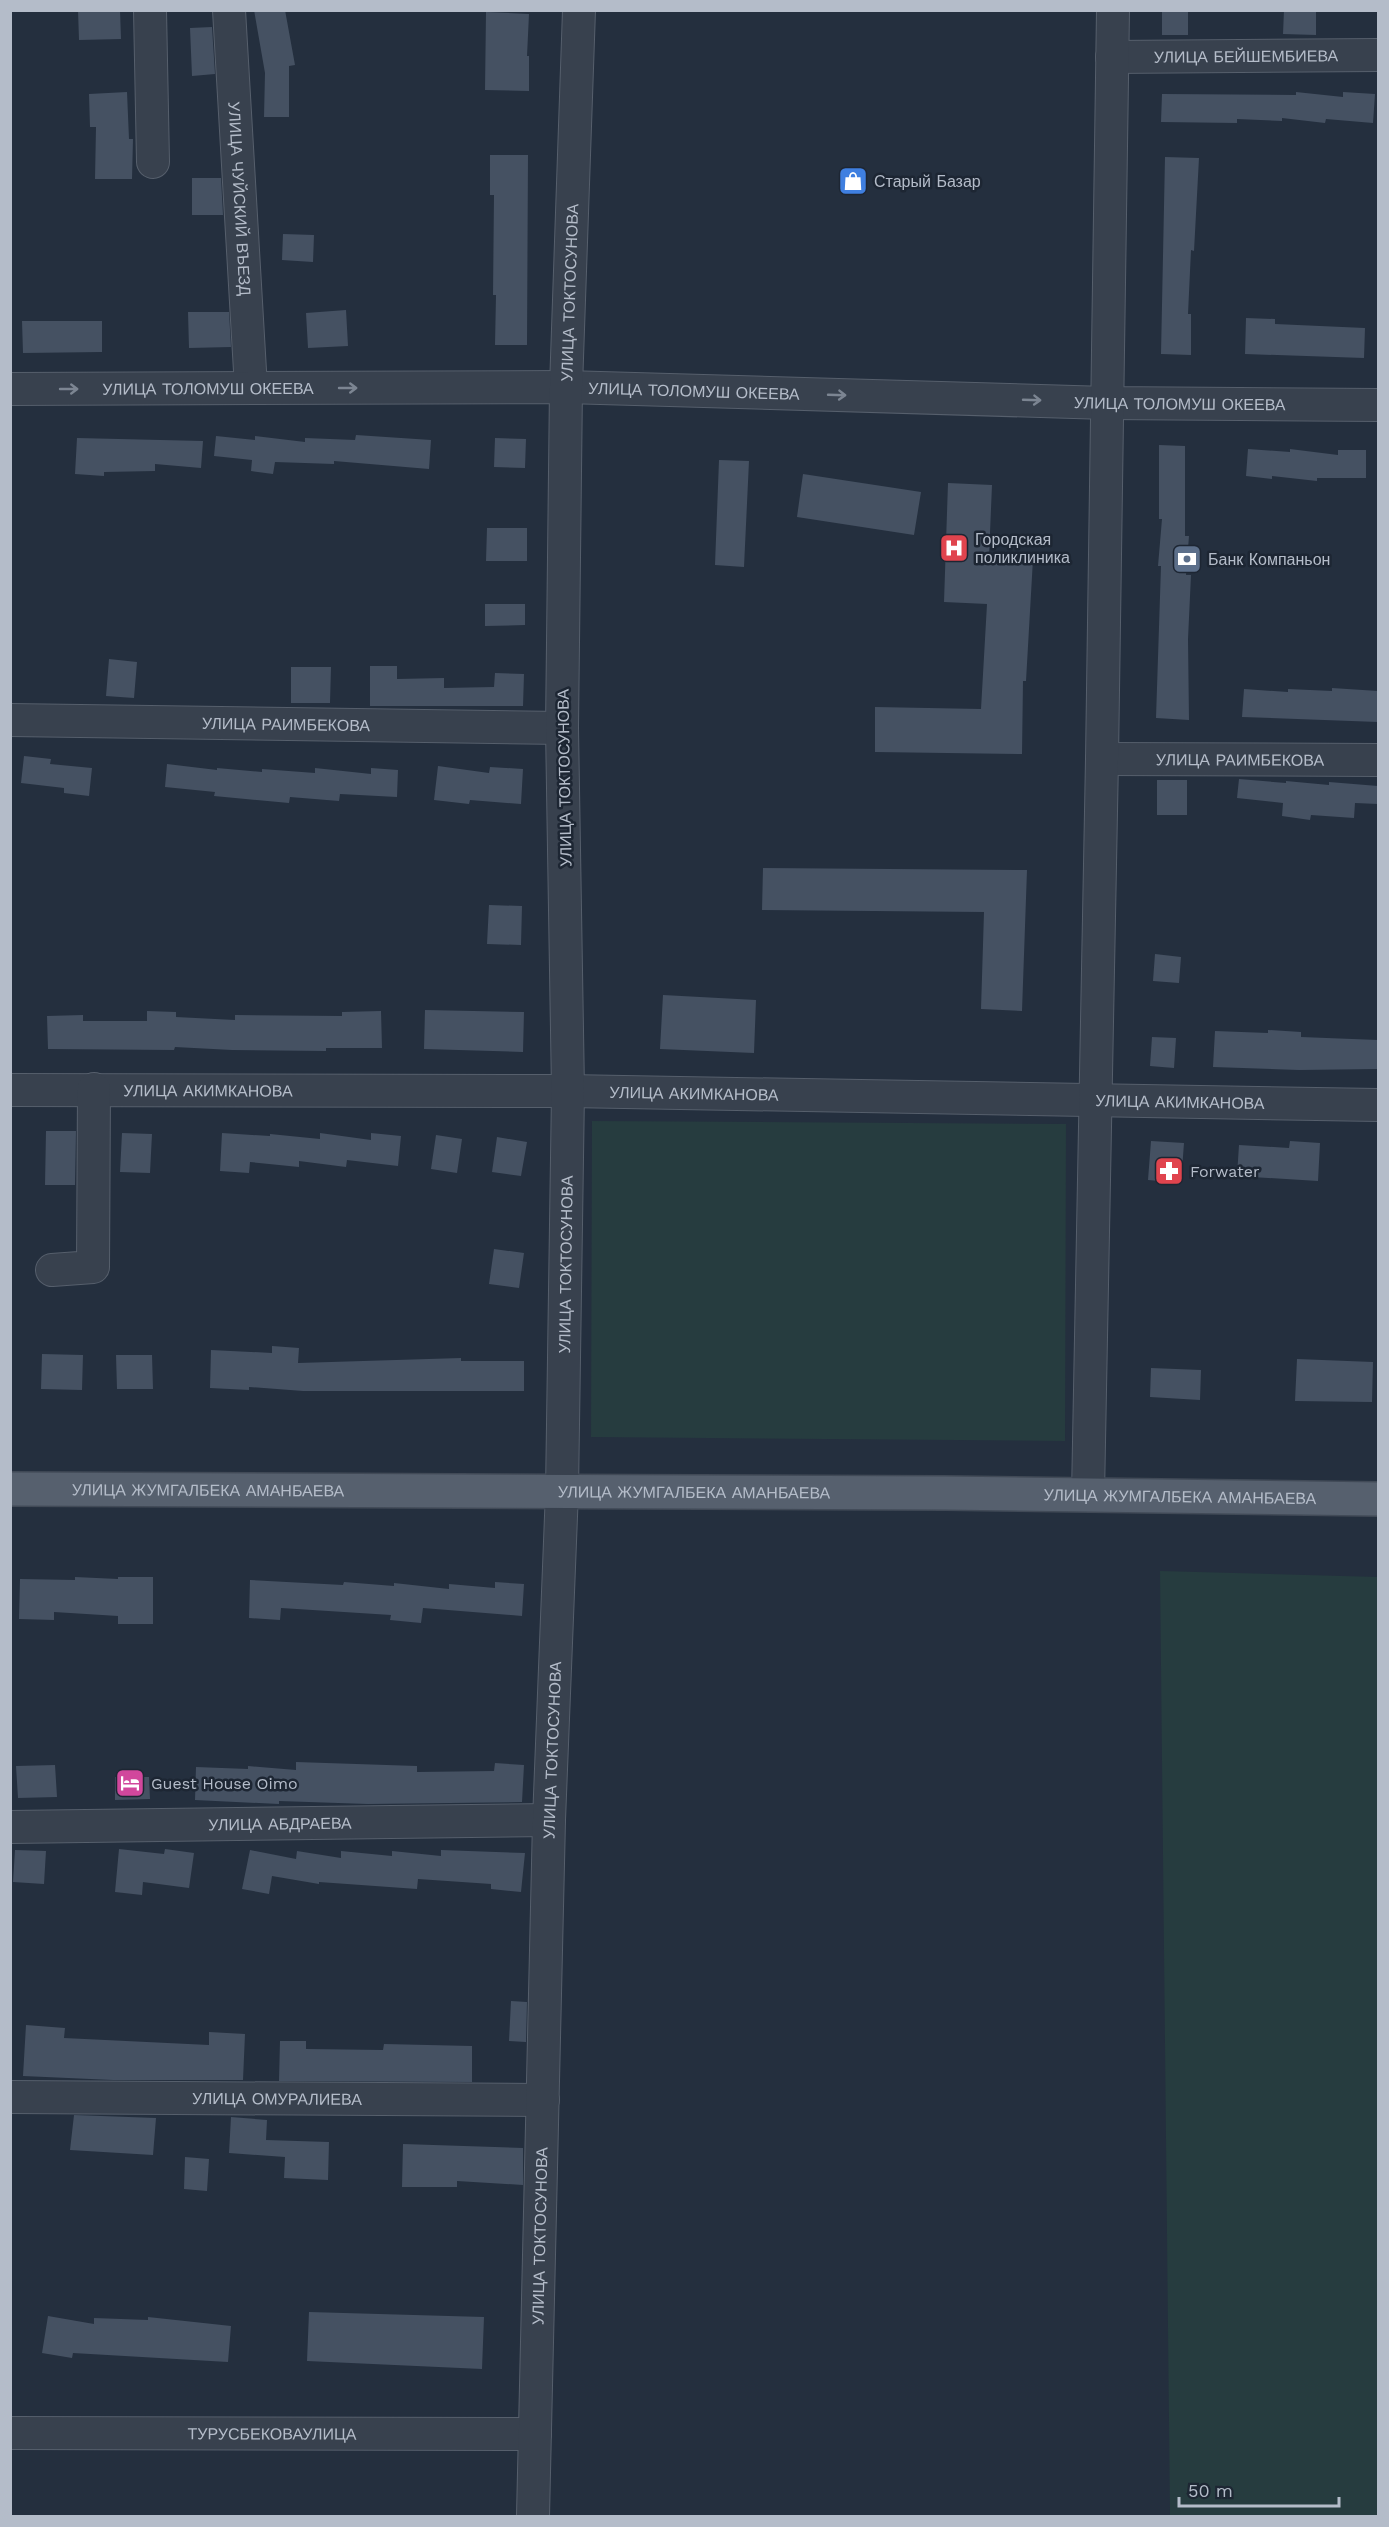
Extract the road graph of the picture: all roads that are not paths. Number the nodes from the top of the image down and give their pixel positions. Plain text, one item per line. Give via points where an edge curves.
1 (150, 10) edge
2 (229, 10) edge
3 (579, 10) edge
4 (1113, 10) edge
5 (1378, 55) edge
6 (1112, 57) junction
7 (153, 162) dead end
8 (566, 387) junction
9 (251, 388) junction
10 (10, 389) edge
11 (1107, 403) junction
12 (1378, 405) edge
13 (10, 720) edge
14 (562, 728) junction
15 (1102, 759) junction
16 (1378, 760) edge
17 (94, 1089) junction
18 (10, 1090) edge
19 (568, 1091) junction
20 (1096, 1100) junction
21 (1378, 1105) edge
22 (52, 1270) dead end
23 (10, 1489) edge
24 (562, 1491) junction
25 (1089, 1495) junction
26 (1378, 1499) edge
27 (549, 1820) junction
28 (10, 1827) edge
29 (10, 2097) edge
30 (543, 2100) junction
31 (10, 2433) edge
32 (535, 2434) junction
33 (533, 2517) edge

1 - 7 street
2 - 9 street, УЛИЦА ЧУЙСКИЙ ВЪЕЗД
3 - 8 street, УЛИЦА ТОКТОСУНОВА
4 - 6 street
5 - 6 street, УЛИЦА БЕЙШЕМБИЕВА
6 - 11 street
9 -> 8 street, УЛИЦА ТОЛОМУШ ОКЕЕВА
8 -> 11 street, УЛИЦА ТОЛОМУШ ОКЕЕВА
8 - 14 street, УЛИЦА ТОКТОСУНОВА
10 -> 9 street, УЛИЦА ТОЛОМУШ ОКЕЕВА
11 - 12 street, УЛИЦА ТОЛОМУШ ОКЕЕВА
11 - 15 street
13 - 14 street, УЛИЦА РАИМБЕКОВА
14 - 19 street, УЛИЦА ТОКТОСУНОВА
15 - 16 street, УЛИЦА РАИМБЕКОВА
15 - 20 street
17 - 18 street, УЛИЦА АКИМКАНОВА
17 - 19 street, УЛИЦА АКИМКАНОВА
17 - 22 street via 93,1267
19 - 20 street, УЛИЦА АКИМКАНОВА
19 - 24 street, УЛИЦА ТОКТОСУНОВА
20 - 21 street, УЛИЦА АКИМКАНОВА
20 - 25 street
23 - 24 main road, УЛИЦА ЖУМГАЛБЕКА АМАНБАЕВА
24 - 25 main road, УЛИЦА ЖУМГАЛБЕКА АМАНБАЕВА
24 - 27 street, УЛИЦА ТОКТОСУНОВА
25 - 26 main road, УЛИЦА ЖУМГАЛБЕКА АМАНБАЕВА
27 - 28 street, УЛИЦА АБДРАЕВА
27 - 30 street, УЛИЦА ТОКТОСУНОВА
29 - 30 street, УЛИЦА ОМУРАЛИЕВА
30 - 32 street, УЛИЦА ТОКТОСУНОВА
31 - 32 street, ТУРУСБЕКОВАУЛИЦА
32 - 33 street, УЛИЦА ТОКТОСУНОВА

